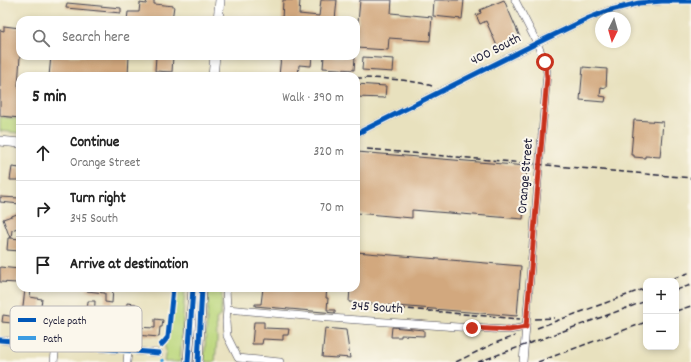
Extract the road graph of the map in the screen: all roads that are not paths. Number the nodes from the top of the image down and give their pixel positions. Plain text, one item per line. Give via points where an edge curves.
1 (220, 0) edge
2 (515, 0) edge
3 (651, 1) edge
4 (691, 1) edge
5 (218, 16) edge
6 (536, 43) junction
7 (215, 60) edge
8 (213, 72) edge
9 (360, 132) edge
10 (0, 141) edge
11 (16, 143) edge
12 (193, 292) edge
13 (202, 292) edge
14 (226, 292) edge
15 (227, 309) junction
16 (526, 327) junction
17 (0, 340) edge
18 (10, 341) edge
19 (55, 352) edge
20 (128, 352) edge
21 (138, 352) edge
22 (159, 354) dead end
23 (54, 362) edge
24 (127, 362) edge
25 (188, 362) edge
26 (198, 362) edge
27 (280, 362) edge
28 (523, 362) edge

1 - 5 main road
2 - 6 street, Orange Street
3 - 4 street, 400 South
3 - 6 street, 400 South via 607,11
6 - 9 street, 400 South
6 - 16 street, Orange Street via 546,68 547,78
7 - 8 main road
10 - 11 main road
12 - 25 main road
13 - 26 main road
14 - 15 street
15 - 16 street, 345 South via 472,328 509,330
15 - 27 street via 227,336 238,358
16 - 28 street, Orange Street
17 - 18 street
19 - 23 street
20 - 24 street
21 - 22 street

